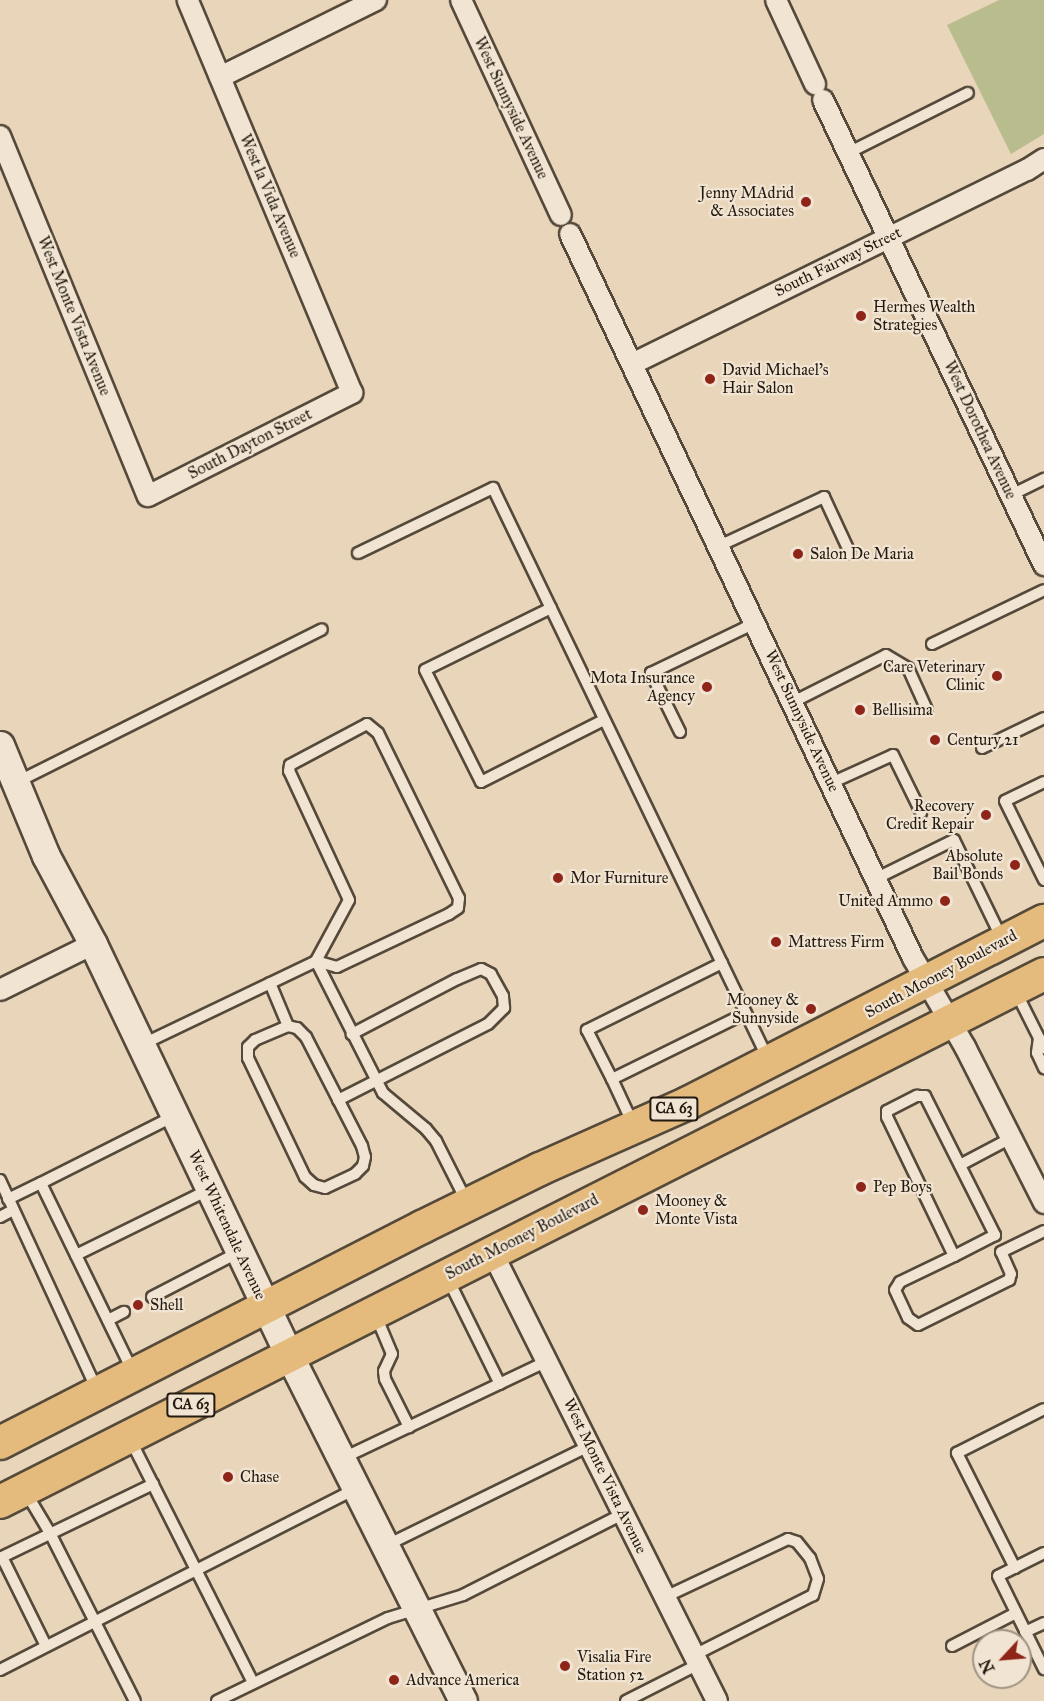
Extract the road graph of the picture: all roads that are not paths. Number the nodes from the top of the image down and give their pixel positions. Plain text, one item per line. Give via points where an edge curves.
1 (188, 0) edge
2 (376, 0) edge
3 (461, 0) edge
4 (776, 0) edge
5 (220, 77) junction
6 (968, 93) dead end
7 (0, 136) edge
8 (848, 153) junction
9 (1044, 159) edge
10 (561, 215) dead end
11 (570, 234) dead end
12 (889, 237) junction
13 (632, 364) junction
14 (352, 393) joint
15 (1044, 480) edge
16 (1011, 495) junction
17 (148, 496) joint
18 (719, 546) junction
19 (358, 554) dead end
20 (850, 554) dead end
21 (1044, 565) edge
22 (1044, 590) edge
23 (551, 608) junction
24 (755, 623) junction
25 (322, 629) dead end
26 (932, 644) dead end
27 (793, 702) junction
28 (927, 710) dead end
29 (1044, 718) edge
30 (604, 720) junction
31 (680, 732) dead end
32 (0, 746) edge
33 (982, 748) dead end
34 (1044, 782) edge
35 (15, 783) junction
36 (831, 783) junction
37 (921, 812) dead end
38 (875, 879) junction
39 (1044, 880) edge
40 (1044, 921) edge
41 (1003, 942) junction
42 (93, 944) junction
43 (316, 961) junction
44 (722, 963) junction
45 (1044, 974) edge
46 (926, 981) junction
47 (270, 983) junction
48 (1015, 989) junction
49 (0, 990) edge
50 (746, 1013) junction
51 (950, 1022) junction
52 (288, 1026) junction
53 (352, 1034) junction
54 (1042, 1041) edge
55 (141, 1045) junction
56 (769, 1062) junction
57 (1044, 1068) edge
58 (612, 1079) junction
59 (376, 1080) junction
60 (338, 1100) junction
61 (175, 1116) junction
62 (635, 1127) junction
63 (1011, 1138) junction
64 (960, 1165) junction
65 (0, 1180) edge
66 (41, 1183) junction
67 (210, 1189) junction
68 (8, 1199) junction
69 (1044, 1203) edge
70 (468, 1205) junction
71 (14, 1210) junction
72 (0, 1216) edge
73 (1044, 1231) edge
74 (994, 1235) junction
75 (239, 1252) junction
76 (492, 1252) junction
77 (1001, 1252) junction
78 (76, 1255) junction
79 (954, 1256) junction
80 (446, 1275) junction
81 (152, 1297) dead end
82 (266, 1308) junction
83 (124, 1312) dead end
84 (373, 1312) junction
85 (108, 1320) junction
86 (289, 1355) junction
87 (548, 1361) junction
88 (134, 1376) junction
89 (500, 1384) junction
90 (99, 1393) junction
91 (1044, 1409) edge
92 (409, 1427) junction
93 (129, 1437) junction
94 (0, 1443) edge
95 (589, 1446) junction
96 (341, 1459) junction
97 (153, 1484) junction
98 (356, 1489) junction
99 (12, 1496) edge
100 (623, 1514) junction
101 (50, 1533) junction
102 (385, 1546) junction
103 (1044, 1553) edge
104 (1, 1556) edge
105 (1015, 1568) junction
106 (196, 1570) junction
107 (665, 1597) junction
108 (417, 1610) junction
109 (1016, 1613) junction
110 (95, 1621) junction
111 (1024, 1629) edge
112 (46, 1646) junction
113 (952, 1646) dead end
114 (1032, 1646) edge
115 (696, 1660) junction
116 (1044, 1669) edge
117 (0, 1670) edge
118 (253, 1683) junction
119 (135, 1701) edge
120 (217, 1701) edge
121 (463, 1701) edge
122 (626, 1701) edge
123 (717, 1701) edge

1 - 5 street, West la Vida Avenue
2 - 5 street
3 - 10 street, West Sunnyside Avenue
4 - 8 street, West Dorothea Avenue
5 - 14 street, West la Vida Avenue
6 - 8 lane
7 - 17 street, West Monte Vista Avenue
8 - 12 street, West Dorothea Avenue
9 - 12 street, South Fairway Street via 1027,171
11 - 13 street, West Sunnyside Avenue
12 - 13 street, South Fairway Street
12 - 16 street, West Dorothea Avenue
13 - 18 street, West Sunnyside Avenue
14 - 17 street, South Dayton Street
15 - 16 lane
16 - 21 street, West Dorothea Avenue
18 - 20 lane via 824,498
18 - 24 street, West Sunnyside Avenue
19 - 23 lane via 493,488
22 - 26 lane
23 - 30 lane
23 - 30 lane via 425,670 481,782
24 - 27 street, West Sunnyside Avenue
24 - 31 lane via 651,673
25 - 35 lane
27 - 28 lane via 886,655 908,668
27 - 36 street, West Sunnyside Avenue
29 - 33 lane
30 - 44 lane
32 - 35 street, West Whitendale Avenue
34 - 39 lane via 1005,801
35 - 42 street, West Whitendale Avenue via 46,856
36 - 37 lane via 893,755
36 - 38 street, West Sunnyside Avenue
38 - 41 lane via 954,840
38 - 46 street, West Sunnyside Avenue
40 - 41 main road, South Mooney Boulevard / CA 63
41 - 46 main road, South Mooney Boulevard / CA 63
42 - 49 street
42 - 55 street, West Whitendale Avenue
43 - 43 lane via 337,967 458,908 459,898 378,733 367,724 290,765 289,771 350,900
43 - 47 lane
43 - 53 lane
44 - 50 lane
44 - 58 lane via 587,1030
45 - 48 main road, South Mooney Boulevard / CA 63
46 - 51 street, West Sunnyside Avenue
46 - 56 main road, South Mooney Boulevard / CA 63
47 - 52 lane
47 - 55 lane
48 - 51 main road, South Mooney Boulevard / CA 63
48 - 54 lane
50 - 56 lane
50 - 58 lane
51 - 63 street, West Sunnyside Avenue
51 - 76 main road, South Mooney Boulevard / CA 63
52 - 60 lane via 306,1037
52 - 60 lane via 255,1040 248,1047 248,1058 305,1177 325,1188 355,1174 365,1157
53 - 59 lane
53 - 59 lane via 470,972 481,969 491,974 498,985 504,1008 497,1017
54 - 57 lane via 1037,1053
55 - 61 street, West Whitendale Avenue
56 - 62 main road, South Mooney Boulevard / CA 63
58 - 62 lane
59 - 60 lane
59 - 70 lane via 383,1093 436,1141
61 - 66 lane
61 - 67 street, West Whitendale Avenue
62 - 70 main road, South Mooney Boulevard / CA 63
63 - 64 lane
63 - 69 street, West Sunnyside Avenue
64 - 74 lane
64 - 79 lane via 925,1096 887,1111
65 - 68 lane
66 - 68 lane
66 - 78 lane
67 - 75 street, West Whitendale Avenue
67 - 78 lane
68 - 71 lane
70 - 82 main road, South Mooney Boulevard / CA 63
71 - 72 lane
71 - 90 lane
73 - 77 lane
74 - 77 lane
74 - 79 lane
75 - 81 lane
75 - 82 street, West Whitendale Avenue
76 - 80 main road, South Mooney Boulevard / CA 63
76 - 87 street, West Monte Vista Avenue
77 - 79 lane via 1011,1274 1009,1280 918,1325 908,1318 895,1290 900,1282
78 - 85 lane
80 - 84 main road, South Mooney Boulevard / CA 63
80 - 89 lane
82 - 86 street, West Whitendale Avenue
82 - 88 main road, South Mooney Boulevard / CA 63
83 - 85 lane
84 - 86 main road, South Mooney Boulevard / CA 63
84 - 92 lane via 392,1353 384,1371 386,1379
85 - 88 lane
86 - 93 main road, South Mooney Boulevard / CA 63
86 - 96 street, West Whitendale Avenue
87 - 89 lane
87 - 95 street, West Monte Vista Avenue
88 - 90 main road, South Mooney Boulevard / CA 63
89 - 92 lane
90 - 94 main road, South Mooney Boulevard / CA 63
91 - 105 lane via 957,1453
92 - 96 lane
93 - 97 lane
93 - 99 main road, South Mooney Boulevard / CA 63
95 - 100 street, West Monte Vista Avenue
95 - 102 lane
96 - 98 street, West Whitendale Avenue
97 - 101 lane
97 - 106 lane
98 - 102 street, West Whitendale Avenue
98 - 106 lane
99 - 101 lane
100 - 107 street, West Monte Vista Avenue
100 - 108 lane via 463,1594
101 - 104 lane
101 - 110 lane
102 - 108 street, West Whitendale Avenue
103 - 105 lane
104 - 112 lane
105 - 109 lane via 998,1576
106 - 110 lane
106 - 118 lane
107 - 115 street, West Monte Vista Avenue
107 - 115 lane via 788,1539 797,1542 810,1558 818,1579 813,1595
108 - 118 lane via 388,1618
108 - 121 street, West Whitendale Avenue
109 - 111 lane
109 - 113 lane
110 - 112 lane
110 - 119 lane
112 - 117 lane
114 - 116 lane
115 - 122 lane
115 - 123 street, West Monte Vista Avenue
118 - 120 lane

